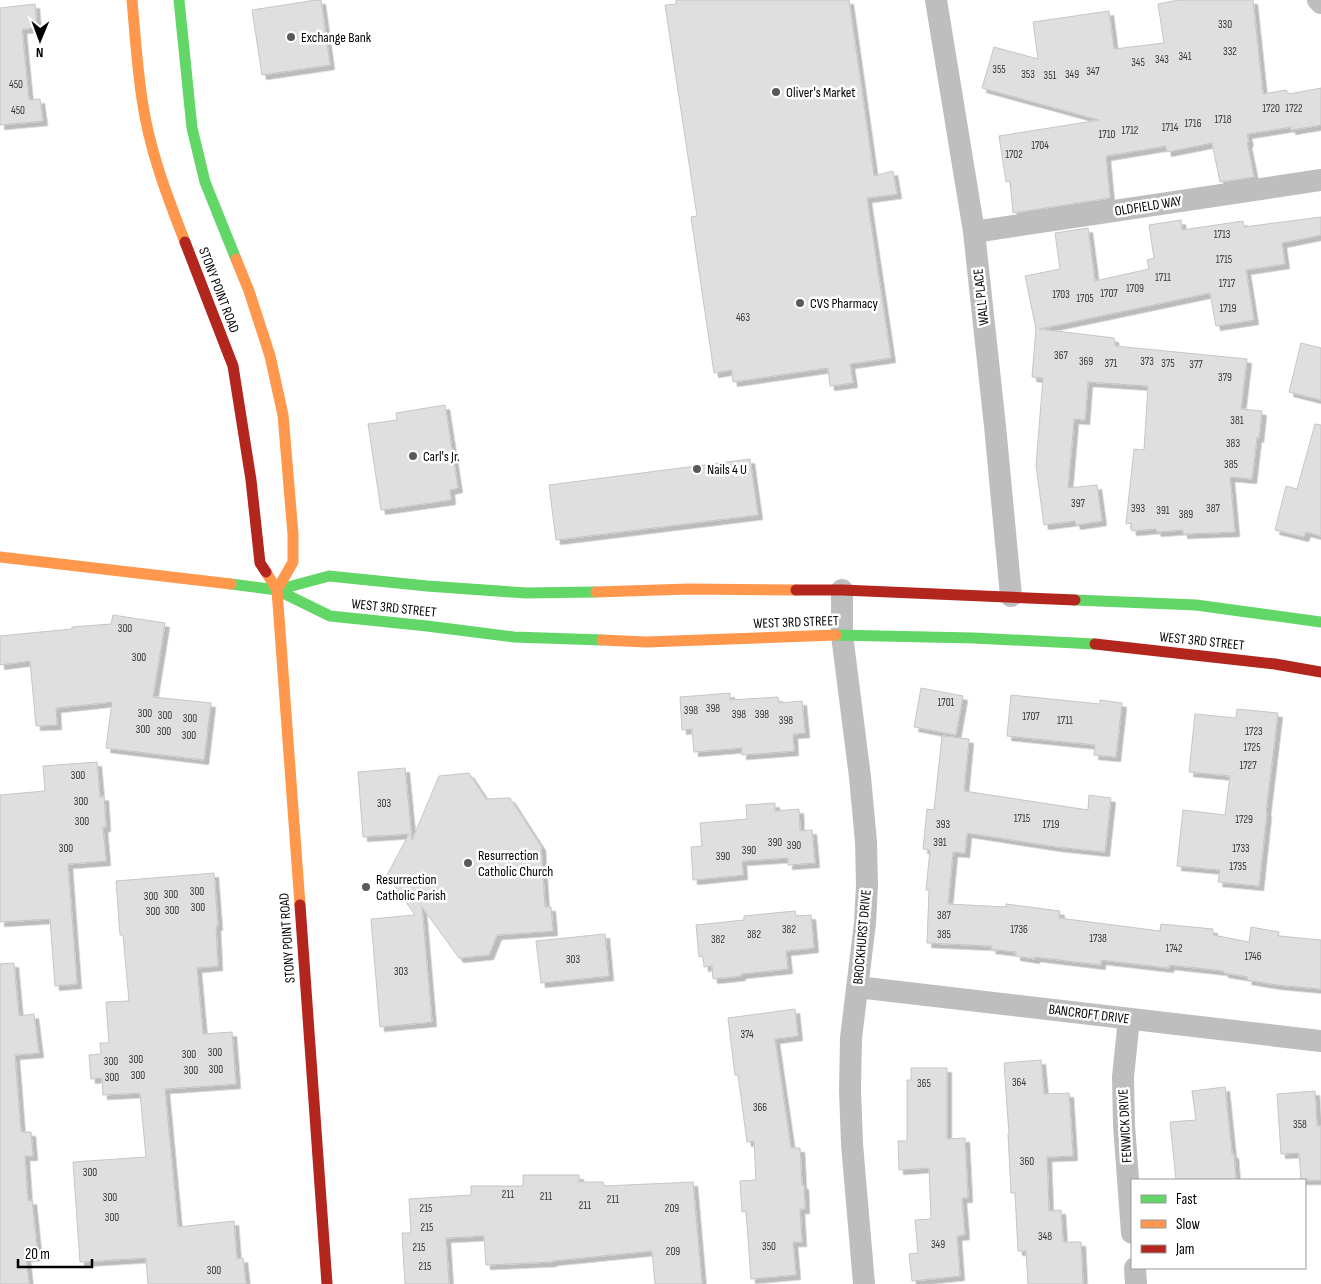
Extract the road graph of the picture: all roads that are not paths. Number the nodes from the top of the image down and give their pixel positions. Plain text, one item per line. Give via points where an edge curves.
1 (132, 0) edge
2 (179, 0) edge
3 (936, 0) edge
4 (1318, 0) edge
5 (1321, 3) edge
6 (1321, 180) edge
7 (974, 232) junction
8 (0, 557) edge
9 (277, 590) junction
10 (842, 590) junction
11 (1011, 596) junction
12 (1321, 622) edge
13 (842, 635) junction
14 (1321, 672) edge
15 (857, 988) junction
16 (1129, 1019) junction
17 (1321, 1041) edge
18 (1131, 1220) edge
19 (1135, 1269) edge
20 (327, 1284) edge
21 (864, 1284) edge
22 (1136, 1284) edge

1 - 9 main road, STONY POINT ROAD via 142,100 151,144 168,202 233,366 260,563
2 - 9 main road, STONY POINT ROAD via 192,128 200,164 249,291 270,356 283,414 293,562
3 - 7 street, WALL PLACE
4 - 5 street
6 - 7 street, OLDFIELD WAY
7 - 11 street, WALL PLACE
8 - 9 main road, WEST 3RD STREET
9 - 10 main road, WEST 3RD STREET via 329,576 526,593
9 - 13 main road, WEST 3RD STREET via 330,616 514,636 646,642
9 - 20 main road, STONY POINT ROAD
10 - 11 main road, WEST 3RD STREET
10 - 13 street, BROCKHURST DRIVE
11 - 12 main road, WEST 3RD STREET via 1196,605
13 - 14 main road, WEST 3RD STREET via 1093,644
13 - 15 street, BROCKHURST DRIVE via 866,842 867,895
15 - 16 street, BANCROFT DRIVE
15 - 21 street, BROCKHURST DRIVE via 851,1038 850,1090
16 - 17 street, BANCROFT DRIVE
16 - 18 street, FENWICK DRIVE via 1123,1077
19 - 22 street

